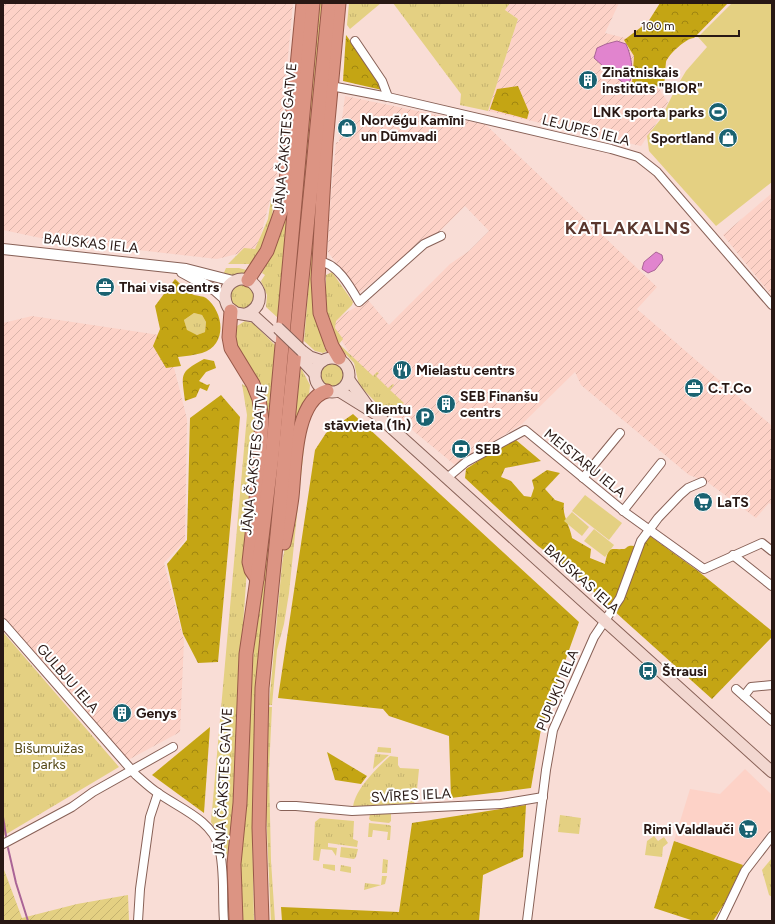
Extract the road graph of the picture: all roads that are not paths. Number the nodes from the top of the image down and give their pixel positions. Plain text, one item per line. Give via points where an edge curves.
1 (303, 3) edge
2 (314, 3) edge
3 (329, 3) edge
4 (339, 3) edge
5 (354, 41) dead end
6 (331, 86) junction
7 (388, 97) junction
8 (441, 236) dead end
9 (3, 248) edge
10 (319, 262) junction
11 (175, 269) junction
12 (248, 280) junction
13 (233, 282) junction
14 (224, 298) junction
15 (258, 304) junction
16 (772, 305) edge
17 (231, 311) junction
18 (246, 314) junction
19 (277, 332) junction
20 (302, 355) junction
21 (339, 358) junction
22 (322, 361) junction
23 (315, 374) junction
24 (349, 380) junction
25 (333, 391) junction
26 (371, 410) junction
27 (620, 433) dead end
28 (661, 463) dead end
29 (447, 478) junction
30 (583, 478) junction
31 (702, 482) dead end
32 (623, 511) junction
33 (648, 530) junction
34 (772, 551) edge
35 (733, 555) junction
36 (273, 577) junction
37 (257, 579) junction
38 (772, 586) edge
39 (605, 620) junction
40 (3, 623) edge
41 (772, 685) edge
42 (736, 689) dead end
43 (744, 696) junction
44 (772, 721) edge
45 (173, 747) dead end
46 (132, 770) junction
47 (772, 772) edge
48 (158, 793) junction
49 (542, 797) junction
50 (280, 806) dead end
51 (772, 836) edge
52 (3, 844) edge
53 (138, 921) edge
54 (224, 921) edge
55 (236, 921) edge
56 (262, 921) edge
57 (527, 921) edge
58 (721, 921) edge

1 - 12 highway via 284,204 267,251
2 - 37 highway, JĀŅA ČAKSTES GATVE via 272,456
3 - 36 highway, JĀŅA ČAKSTES GATVE
4 - 6 highway
5 - 7 street via 382,81
6 - 7 street, LEJUPES IELA
6 - 10 highway
7 - 16 street, LEJUPES IELA via 611,148 638,157 657,172
8 - 10 street via 424,244 359,302 335,268 327,262
9 - 11 street, BAUSKAS IELA
10 - 21 highway via 320,313
11 - 13 street, BAUSKAS IELA via 186,269
11 - 14 street via 205,284
12 - 13 main road
12 - 15 main road via 255,284 260,292
13 - 14 main road via 226,288
14 - 17 main road
15 - 18 main road
15 - 19 main road via 262,314
17 - 18 main road
17 - 37 highway via 231,348 253,384 259,399 262,420 249,562
18 - 19 main road
19 - 20 main road
20 - 22 main road
20 - 23 main road
21 - 22 main road via 327,358
21 - 24 main road via 348,366
22 - 23 main road
23 - 25 main road via 319,386
24 - 25 main road
24 - 26 main road, BAUSKAS IELA
25 - 26 main road, BAUSKAS IELA
25 - 36 highway via 319,393 314,398 300,430 282,558
26 - 29 main road, BAUSKAS IELA
27 - 30 street
28 - 32 street
29 - 30 street, MEISTARU IELA via 466,462 525,430
29 - 39 main road, BAUSKAS IELA
30 - 32 street, MEISTARU IELA
31 - 33 street, PUPUĶU IELA via 680,495
32 - 33 street, MEISTARU IELA
33 - 35 street, MEISTARU IELA via 704,569
33 - 39 street, PUPUĶU IELA via 641,541 620,598
34 - 35 street via 762,543
35 - 38 street
36 - 56 highway, JĀŅA ČAKSTES GATVE via 262,688 259,828
37 - 55 highway, JĀŅA ČAKSTES GATVE via 246,654 240,803 234,864
39 - 47 main road, BAUSKAS IELA
39 - 49 street, PUPUĶU IELA via 594,637 553,730
40 - 46 street, GULBJU IELA
41 - 43 street via 751,688
42 - 43 street
43 - 44 street
45 - 46 street
46 - 48 street, GULBJU IELA
46 - 52 street via 72,807
48 - 53 street via 150,817
48 - 54 street, GULBJU IELA via 197,817 211,831 219,846
49 - 50 street, SVĪRES IELA via 501,804 338,811
49 - 57 street, PUPUĶU IELA
51 - 58 street via 745,871

